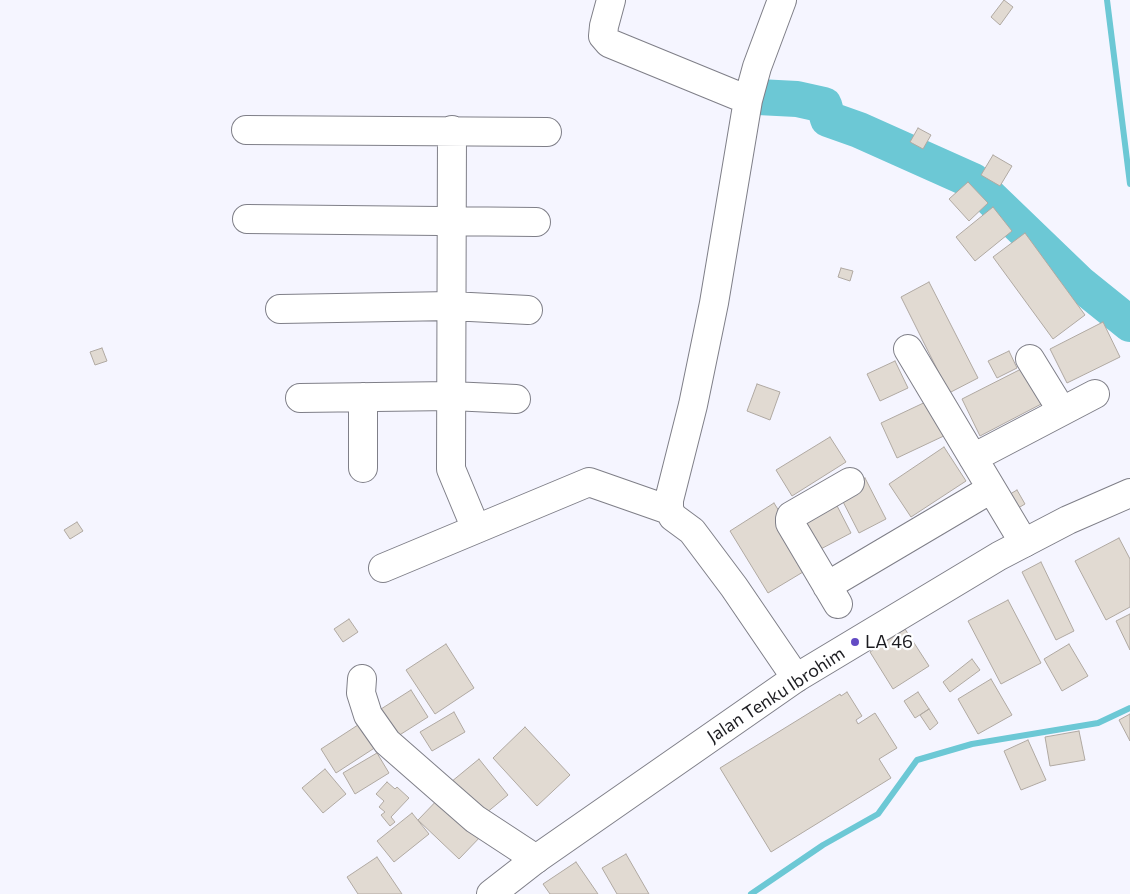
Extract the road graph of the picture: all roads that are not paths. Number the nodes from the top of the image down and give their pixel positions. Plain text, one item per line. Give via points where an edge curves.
1 (611, 0) edge
2 (782, 0) edge
3 (748, 100) junction
4 (246, 130) dead end
5 (452, 130) junction
6 (547, 132) dead end
7 (247, 219) dead end
8 (451, 220) junction
9 (536, 222) dead end
10 (451, 306) junction
11 (280, 309) dead end
12 (528, 310) dead end
13 (908, 349) dead end
14 (1030, 359) dead end
15 (1095, 394) dead end
16 (451, 396) junction
17 (364, 397) junction
18 (300, 398) dead end
19 (516, 399) dead end
20 (1062, 411) junction
21 (973, 458) junction
22 (363, 468) dead end
23 (850, 482) dead end
24 (991, 489) junction
25 (1130, 493) edge
26 (669, 510) junction
27 (476, 529) junction
28 (1024, 543) junction
29 (383, 568) dead end
30 (796, 678) junction
31 (362, 679) dead end
32 (536, 859) junction
33 (491, 894) edge

1 - 3 street via 603,36 609,43
2 - 3 street
3 - 26 street via 714,303
4 - 5 street
5 - 6 street
5 - 8 street
7 - 8 street
8 - 9 street
8 - 10 street
10 - 11 street
10 - 12 street
10 - 16 street
13 - 21 street
14 - 20 street
15 - 20 street
16 - 17 street
16 - 19 street
16 - 27 street via 451,469
17 - 18 street
17 - 22 street
20 - 21 street
21 - 24 street
23 - 24 street via 790,519 832,595
24 - 28 street
25 - 28 street, Jalan Tenku Ibrohim
26 - 27 street via 589,482
26 - 30 street via 692,531
27 - 29 street
28 - 30 street, Jalan Tenku Ibrohim
30 - 32 street, Jalan Tenku Ibrohim
31 - 32 street via 361,693 368,715 387,742 475,819
32 - 33 street, Jalan Tenku Ibrohim

